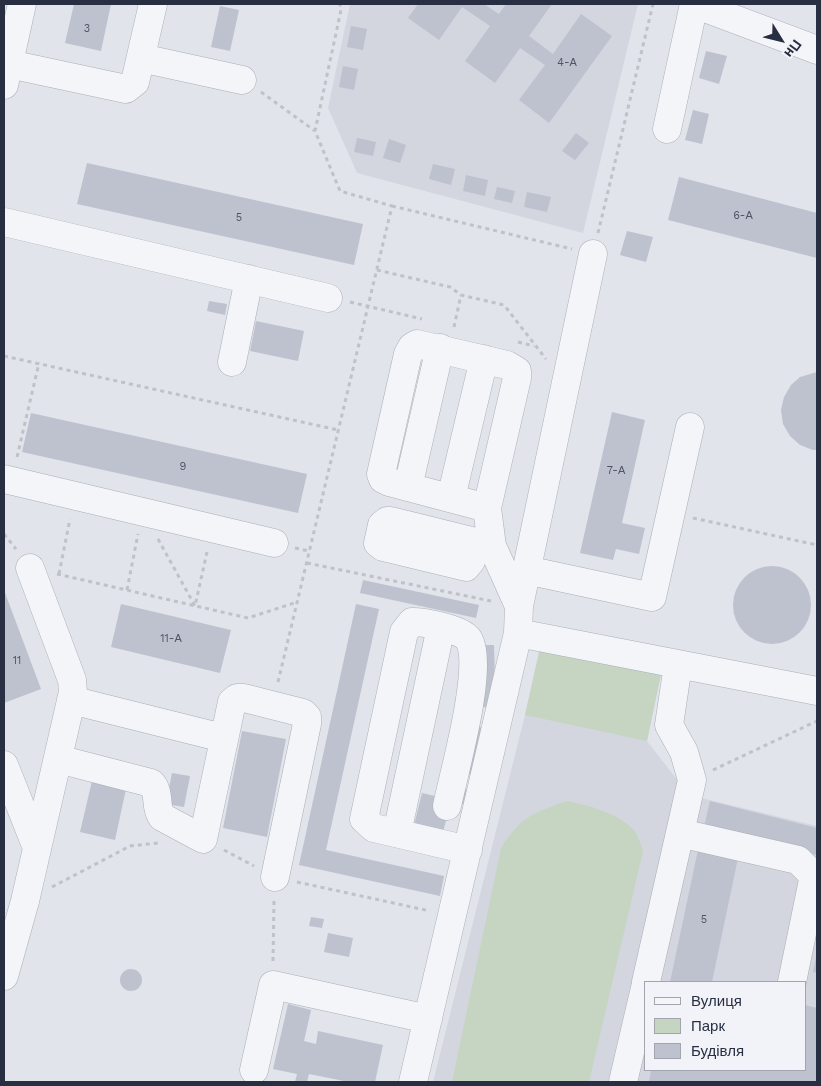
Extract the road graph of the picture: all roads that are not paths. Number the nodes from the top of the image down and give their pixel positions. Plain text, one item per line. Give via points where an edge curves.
1 (22, 4) edge
2 (153, 4) edge
3 (694, 4) edge
4 (817, 50) edge
5 (141, 58) junction
6 (6, 74) edge
7 (242, 80) road end
8 (667, 129) dead end
9 (4, 222) edge
10 (593, 254) road end
11 (249, 279) junction
12 (328, 298) dead end
13 (484, 359) junction
14 (232, 362) dead end
15 (690, 427) dead end
16 (8, 480) edge
17 (451, 498) junction
18 (487, 508) junction
19 (274, 543) dead end
20 (30, 568) road end
21 (526, 570) junction
22 (519, 606) junction
23 (441, 627) junction
24 (518, 633) junction
25 (678, 665) junction
26 (817, 691) edge
27 (71, 700) junction
28 (223, 738) junction
29 (58, 759) junction
30 (4, 765) edge
31 (446, 806) dead end
32 (397, 833) junction
33 (680, 833) junction
34 (37, 848) junction
35 (468, 850) junction
36 (274, 877) road end
37 (4, 976) edge
38 (646, 981) edge
39 (792, 981) edge
40 (644, 992) edge
41 (428, 1019) junction
42 (254, 1070) dead end
43 (413, 1082) edge
44 (623, 1082) edge

1 - 6 street
2 - 5 street
3 - 4 street
3 - 8 street
5 - 6 street via 135,82 126,89
5 - 7 street
9 - 11 street
10 - 21 street
11 - 12 street
11 - 14 street
13 - 17 street
13 - 17 street via 447,337 418,344 408,354 381,470 383,479
13 - 18 street via 517,372
15 - 21 street via 652,596
16 - 19 street
17 - 18 street
18 - 22 street via 483,544
20 - 27 street via 72,680
21 - 22 street
22 - 24 street
23 - 31 street via 460,632 470,640 474,678
23 - 32 street
23 - 32 street via 412,622 404,632 363,812 367,824
24 - 25 street
24 - 35 street
25 - 26 street
25 - 33 street via 668,725 684,752 692,780
27 - 28 street
27 - 29 street
28 - 29 street via 203,839 162,817 158,812 156,788 151,783
28 - 36 street via 229,709 237,698 272,704 307,717
29 - 34 street
30 - 34 street
32 - 35 street
33 - 38 street
33 - 39 street via 798,860 811,873 813,880
34 - 37 street
35 - 41 street
40 - 44 street
41 - 42 street via 273,984
41 - 43 street

